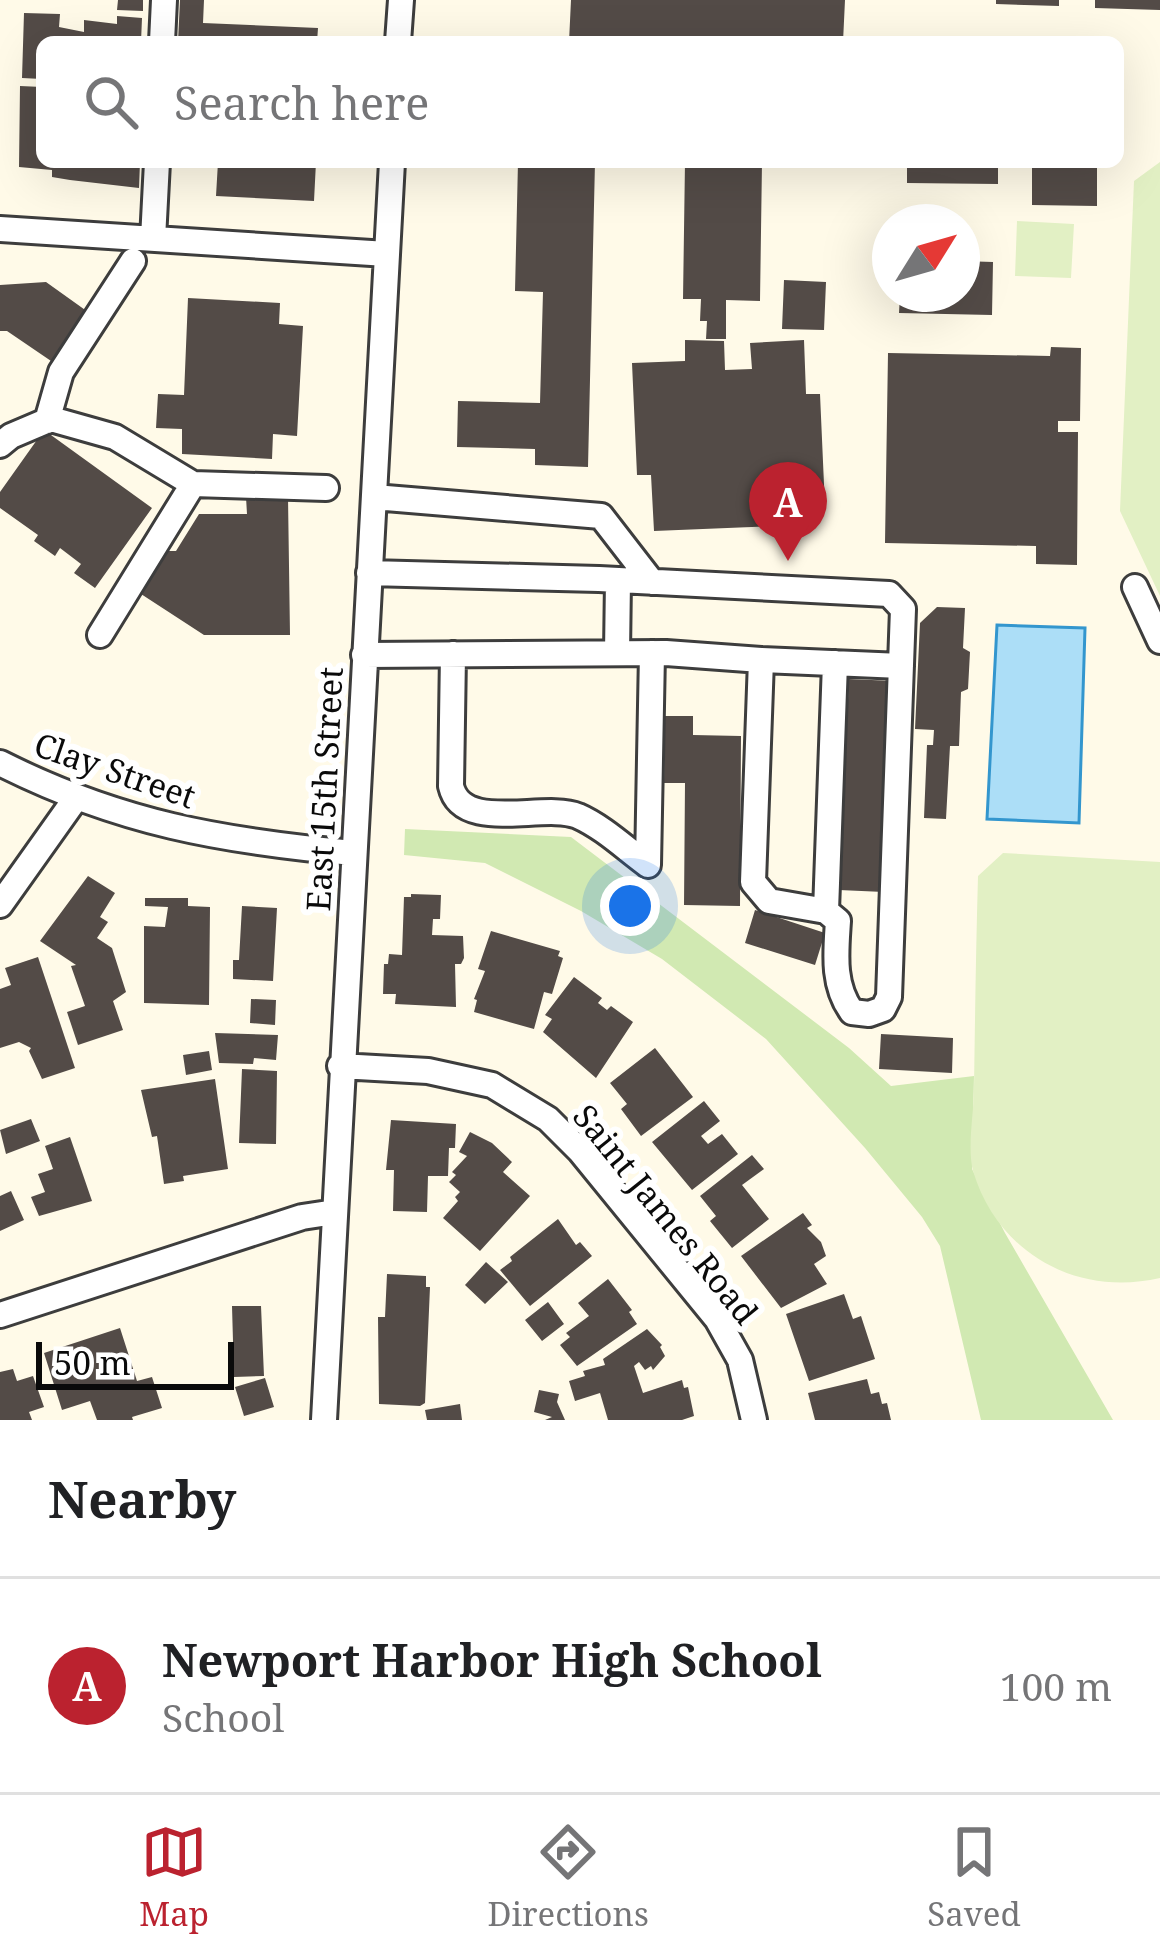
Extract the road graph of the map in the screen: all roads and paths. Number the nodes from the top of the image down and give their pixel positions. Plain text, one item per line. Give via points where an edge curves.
1 (164, 0) edge
2 (400, 0) edge
3 (162, 36) edge
4 (398, 36) edge
5 (157, 168) edge
6 (392, 168) edge
7 (0, 229) edge
8 (153, 238) junction
9 (387, 254) junction
10 (133, 261) dead end
11 (47, 421) junction
12 (0, 445) edge
13 (193, 484) junction
14 (326, 488) dead end
15 (374, 496) junction
16 (369, 573) junction
17 (618, 580) junction
18 (652, 582) junction
19 (1135, 587) dead end
20 (100, 635) dead end
21 (1160, 641) edge
22 (617, 653) junction
23 (652, 653) junction
24 (453, 654) junction
25 (364, 655) junction
26 (761, 660) junction
27 (835, 663) junction
28 (901, 666) junction
29 (0, 764) edge
30 (76, 798) junction
31 (353, 853) junction
32 (0, 905) edge
33 (826, 911) junction
34 (340, 1066) junction
35 (335, 1212) junction
36 (0, 1315) edge
37 (324, 1420) edge
38 (754, 1420) edge

1 - 3 street
2 - 4 street
5 - 8 street
6 - 9 street, East 15th Street
7 - 8 street
8 - 9 street
9 - 15 street, East 15th Street
10 - 11 street via 61,372
11 - 12 street
11 - 13 street via 115,437
13 - 14 street
13 - 20 street
15 - 16 street, East 15th Street
15 - 18 street via 601,516
16 - 17 street
16 - 25 street, East 15th Street
17 - 18 street
17 - 22 street
18 - 28 street via 889,594 903,609
19 - 21 street
22 - 23 street
22 - 24 street
23 - 24 street via 648,865 574,814 474,812 455,799
23 - 26 street
24 - 25 street
25 - 31 street, East 15th Street
26 - 27 street
26 - 33 street via 753,882 770,901
27 - 28 street
27 - 33 street
28 - 33 street via 883,1009 852,1012 846,1004 836,968 838,921
29 - 30 street, Clay Street
30 - 31 street, Clay Street via 155,825
30 - 32 street
31 - 34 street, East 15th Street
34 - 35 street, East 15th Street
34 - 38 street, Saint James Road via 492,1085 548,1119 717,1319 740,1360
35 - 36 street
35 - 37 street, East 15th Street

